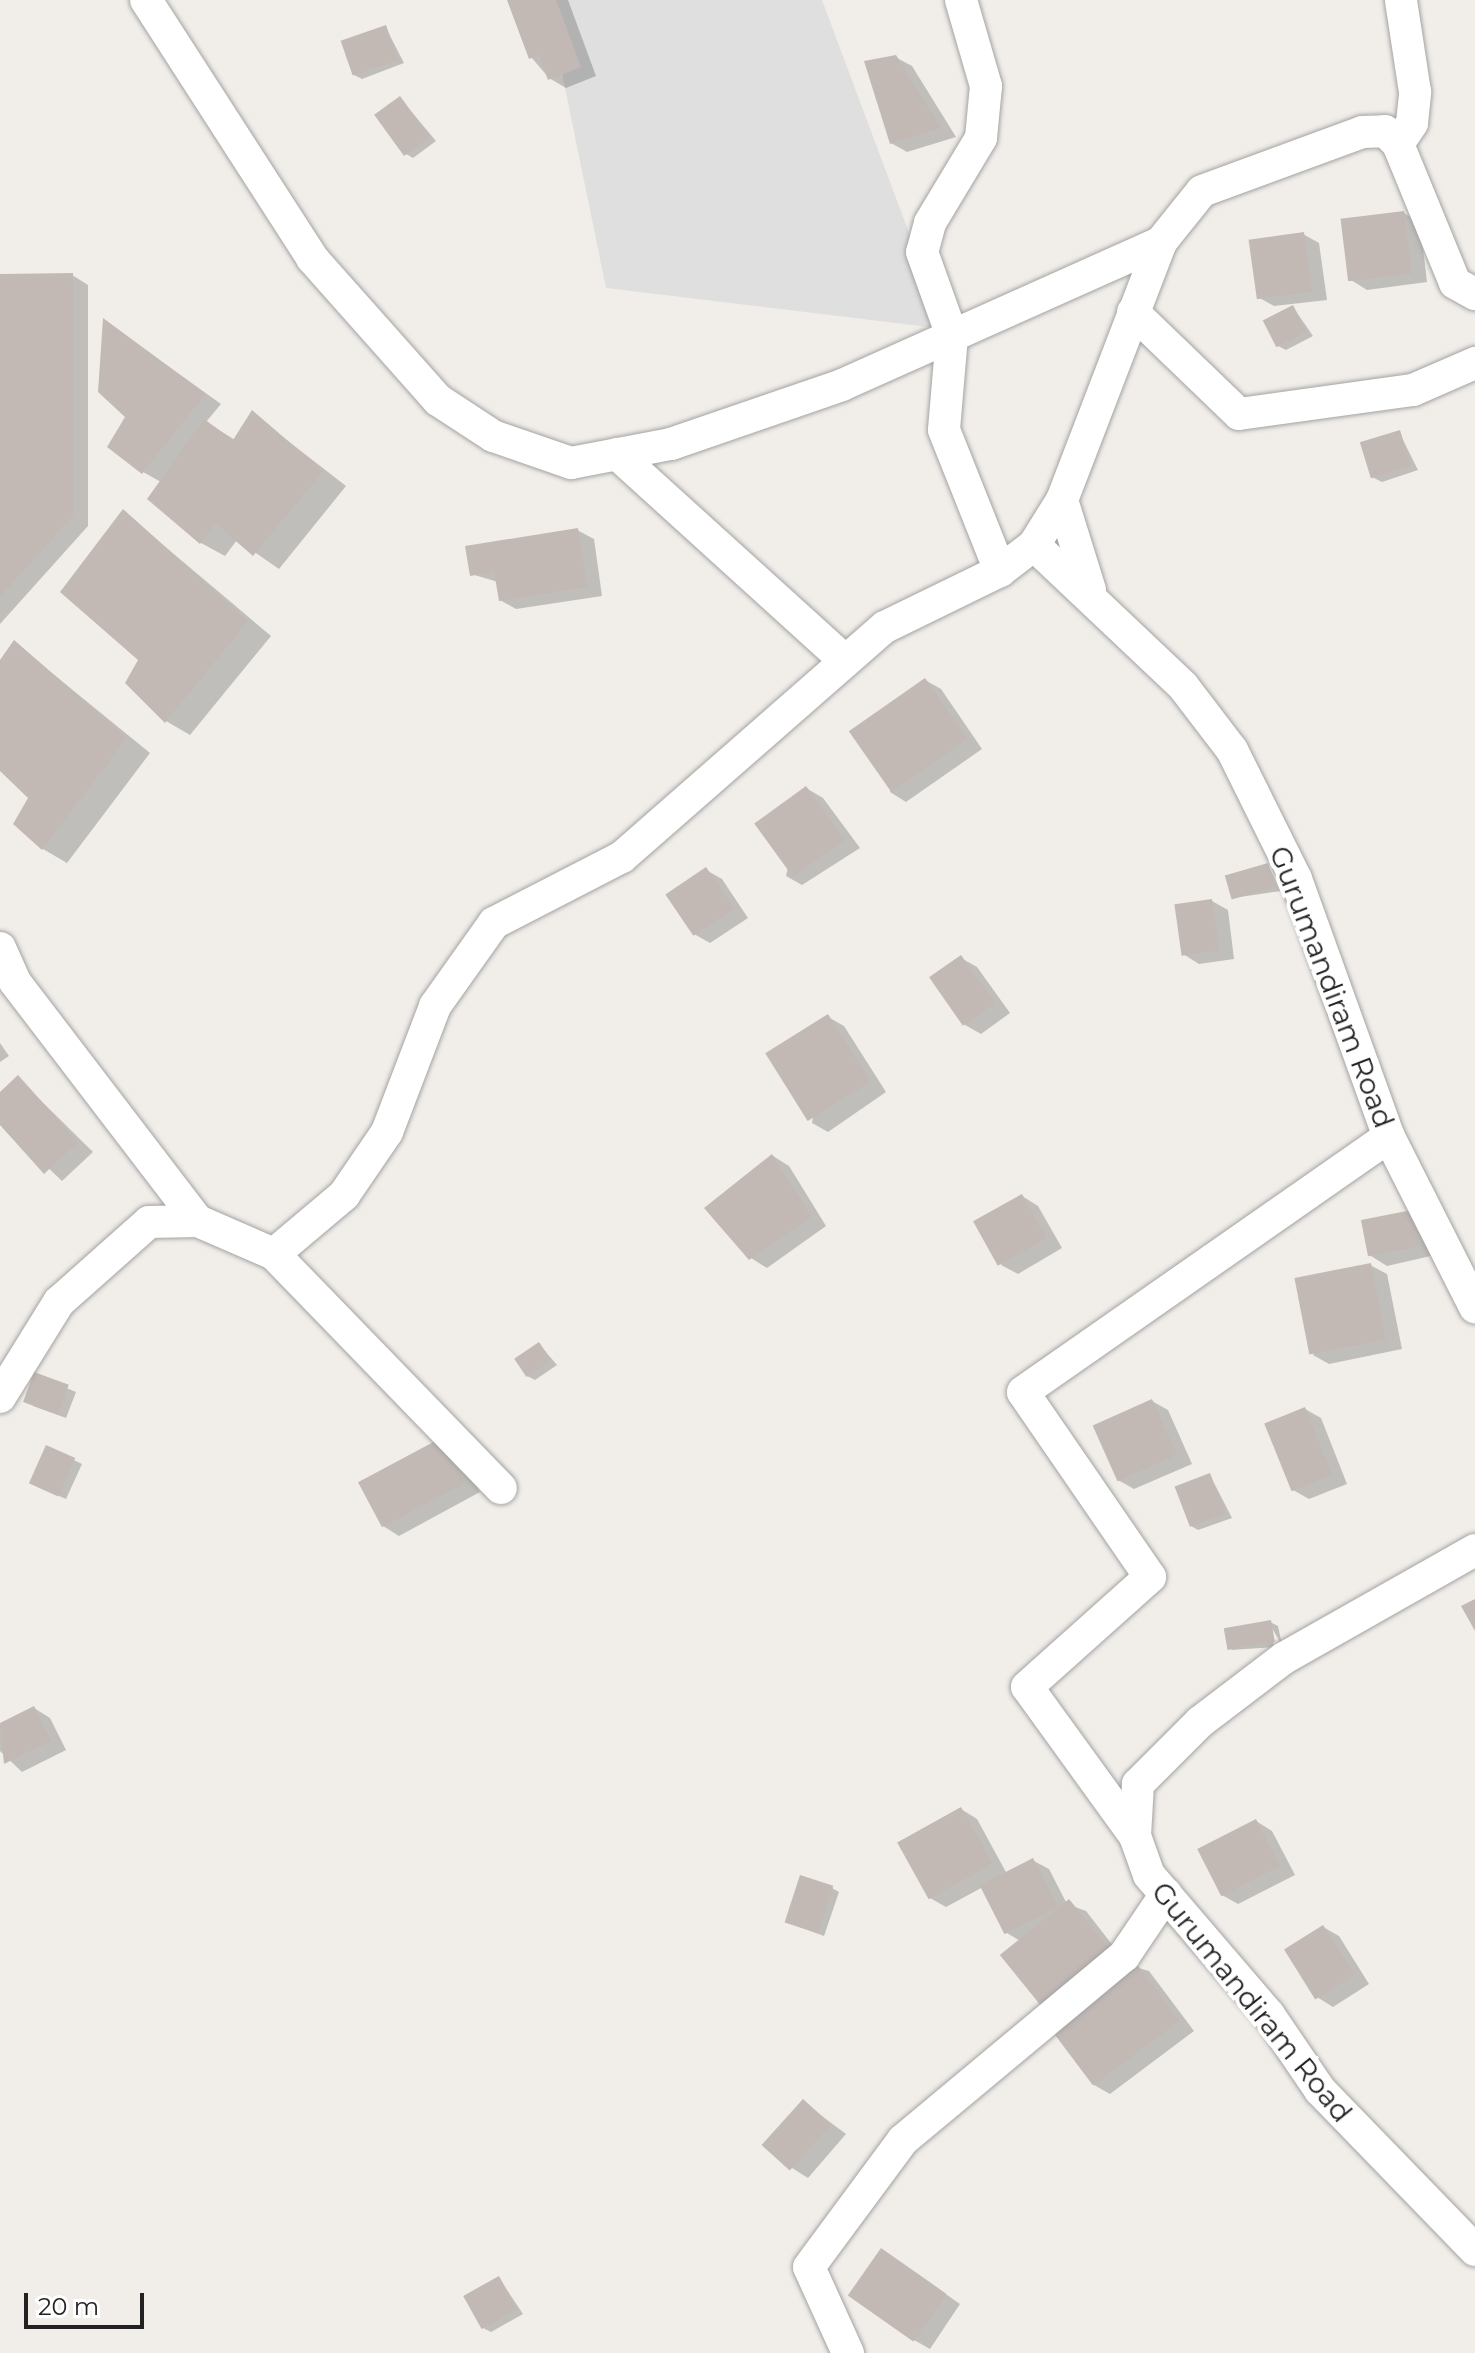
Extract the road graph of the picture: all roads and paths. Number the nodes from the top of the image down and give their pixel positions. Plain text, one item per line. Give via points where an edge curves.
1 (146, 0) edge
2 (961, 0) edge
3 (1401, 0) edge
4 (1398, 144) junction
5 (1161, 242) junction
6 (1475, 294) edge
7 (1133, 312) junction
8 (952, 336) junction
9 (1475, 363) edge
10 (617, 454) junction
11 (1062, 500) junction
12 (1034, 545) junction
13 (1000, 571) junction
14 (1090, 590) junction
15 (845, 661) junction
16 (0, 948) edge
17 (1389, 1137) junction
18 (198, 1221) junction
19 (274, 1254) junction
20 (1475, 1307) edge
21 (0, 1397) edge
22 (501, 1488) dead end
23 (1475, 1550) edge
24 (1135, 1836) junction
25 (1166, 1894) junction
26 (1475, 2250) edge
27 (848, 2353) edge

1 - 10 street via 312,258 438,400 493,436 571,463
2 - 8 street via 986,86 981,138 930,223 922,252
3 - 4 street via 1415,92 1412,123
4 - 5 street via 1385,131 1362,132 1224,180 1190,201
4 - 6 street via 1455,283
5 - 7 street
5 - 8 street
7 - 9 street via 1239,414 1413,390
7 - 11 street
8 - 10 street via 842,385 671,444
8 - 13 street via 944,430
10 - 15 street
11 - 12 street
11 - 14 street
12 - 13 street
12 - 14 street, Gurumandiram Road
13 - 15 street via 885,627
14 - 17 street, Gurumandiram Road via 1183,686 1232,750 1296,879
15 - 19 street via 632,849 494,923 435,1006 387,1132 344,1195
16 - 18 street via 15,982
17 - 20 street, Gurumandiram Road
17 - 24 street via 1023,1392 1150,1577 1027,1687
18 - 19 street
18 - 21 street via 149,1222 115,1249 59,1302
19 - 22 street
23 - 24 street, Gurumandiram Road via 1284,1658 1200,1722 1138,1784
24 - 25 street, Gurumandiram Road via 1149,1875
25 - 26 street, Gurumandiram Road via 1261,2004 1320,2090
25 - 27 street via 1124,1956 903,2140 809,2267

